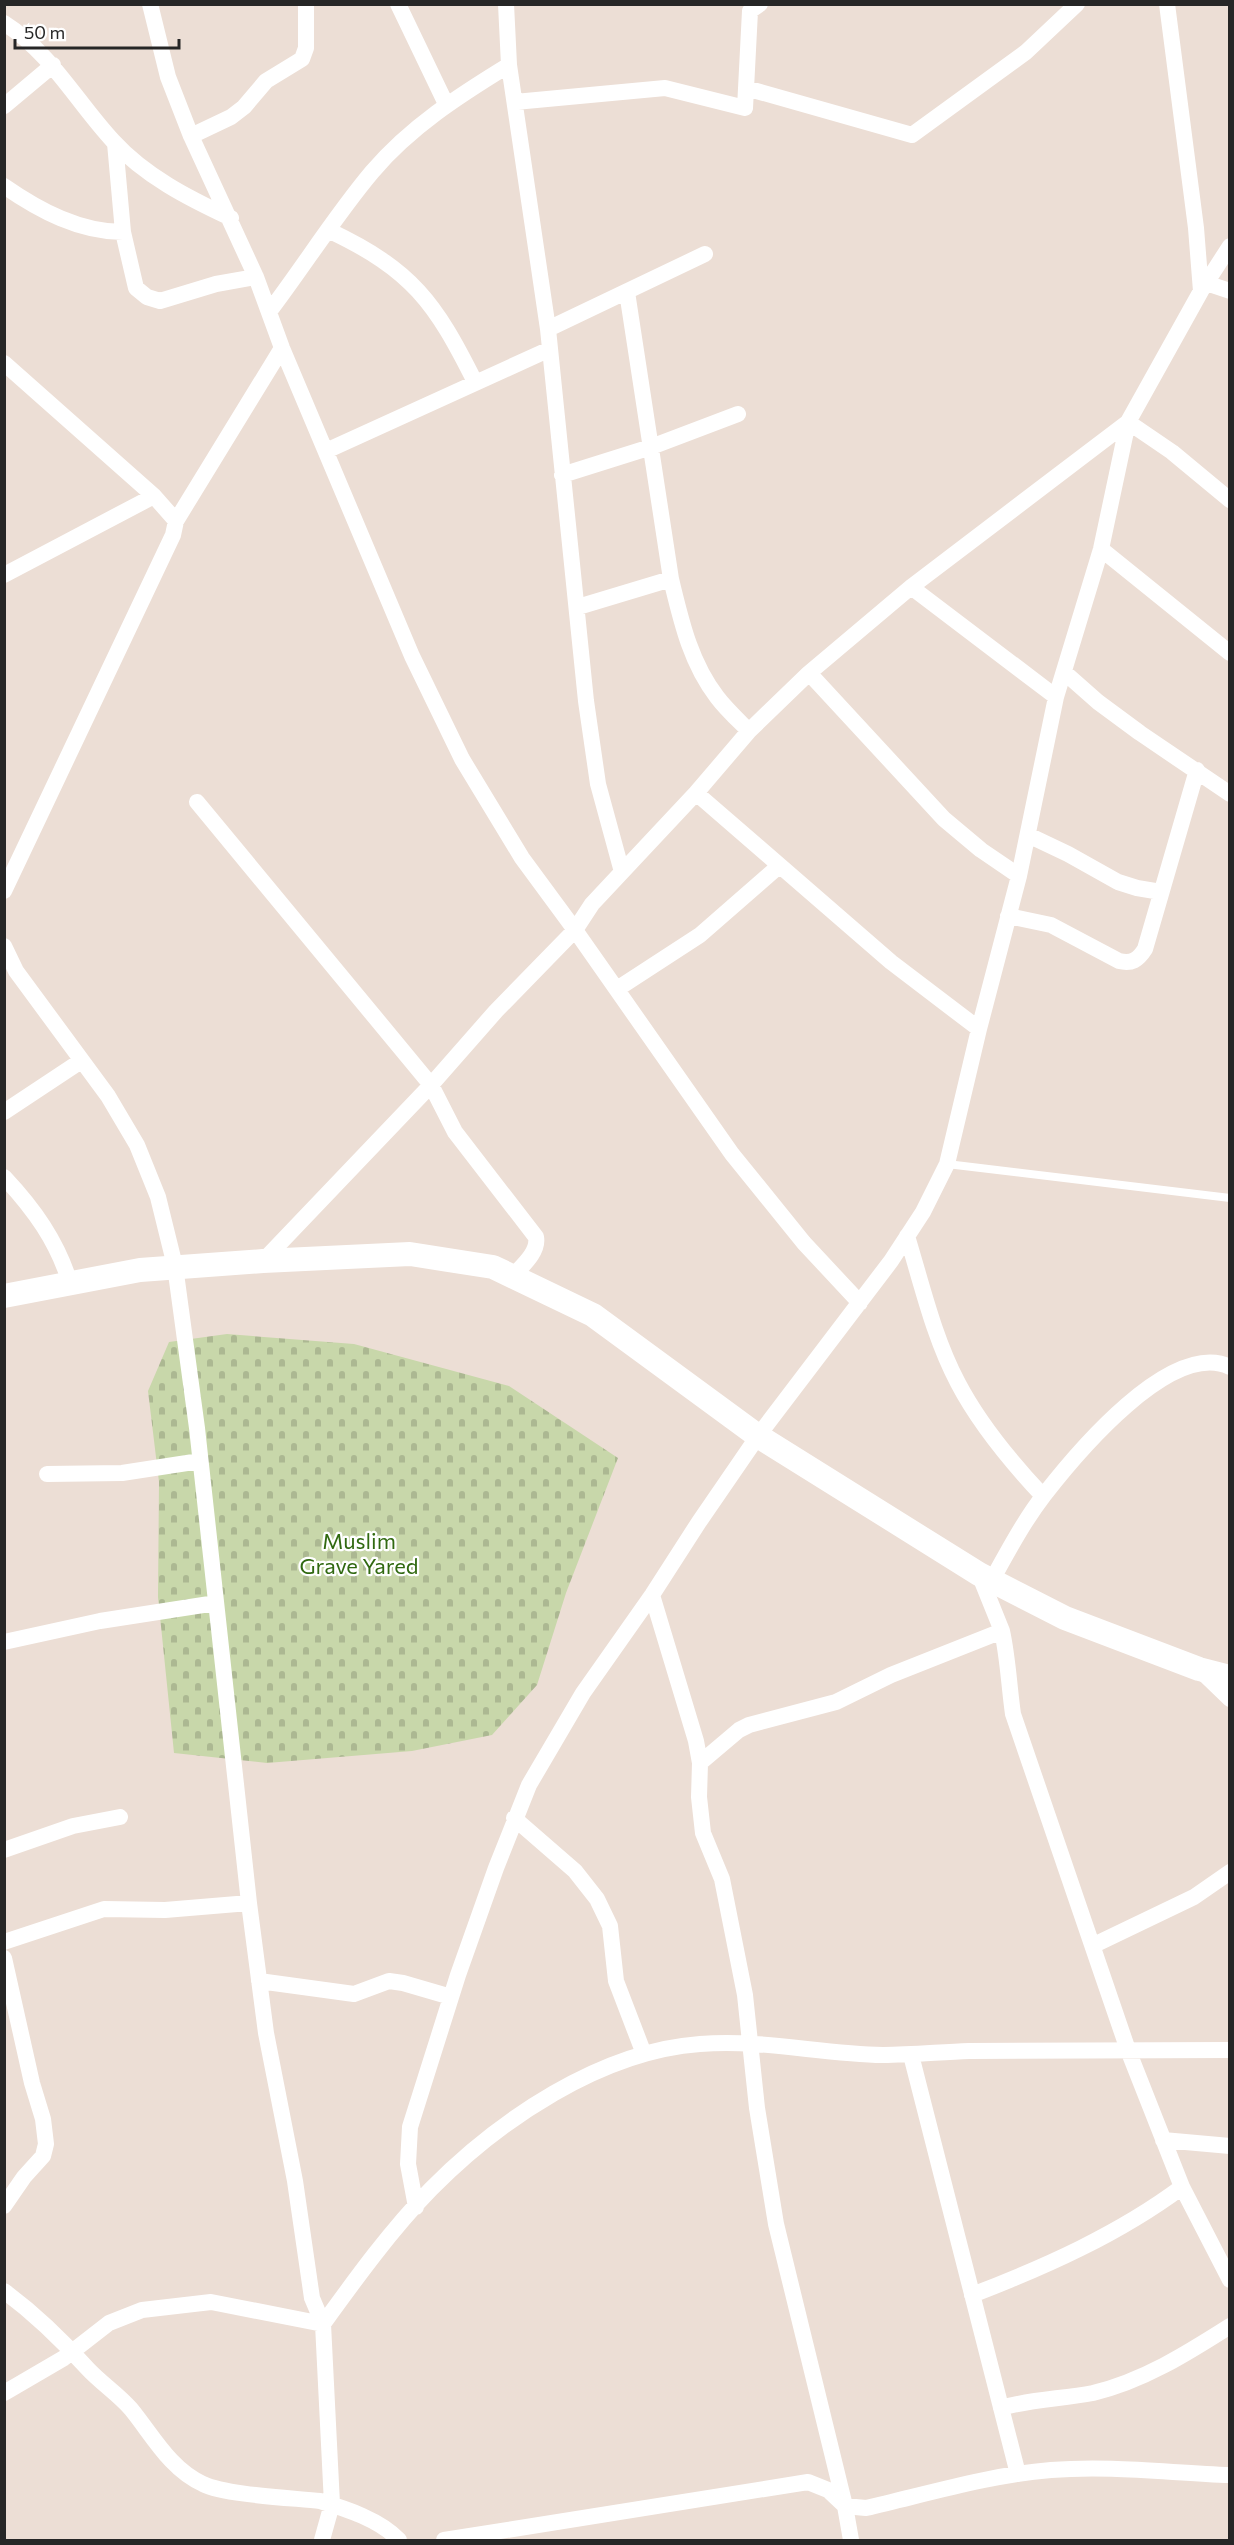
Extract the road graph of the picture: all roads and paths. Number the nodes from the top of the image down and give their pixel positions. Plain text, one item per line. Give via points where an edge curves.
1 (150, 4) edge
2 (306, 4) edge
3 (398, 4) edge
4 (506, 4) edge
5 (760, 4) edge
6 (1077, 4) edge
7 (1167, 4) edge
8 (4, 23) edge
9 (53, 65) junction
10 (509, 65) junction
11 (747, 88) junction
12 (515, 102) junction
13 (446, 104) junction
14 (4, 106) edge
15 (191, 136) junction
16 (115, 143) junction
17 (4, 186) edge
18 (231, 218) junction
19 (330, 231) junction
20 (123, 232) junction
21 (1230, 246) edge
22 (705, 254) dead end
23 (256, 277) junction
24 (1203, 287) junction
25 (1230, 291) edge
26 (627, 292) junction
27 (269, 312) junction
28 (548, 329) junction
29 (282, 348) junction
30 (550, 349) junction
31 (4, 363) edge
32 (475, 381) junction
33 (738, 414) dead end
34 (1128, 422) junction
35 (651, 447) junction
36 (326, 451) junction
37 (562, 475) junction
38 (1227, 493) edge
39 (154, 496) junction
40 (176, 521) junction
41 (1101, 549) junction
42 (4, 575) edge
43 (671, 579) junction
44 (911, 587) junction
45 (578, 607) junction
46 (1230, 652) edge
47 (1064, 672) junction
48 (809, 673) junction
49 (1056, 697) junction
50 (749, 731) junction
51 (1197, 770) junction
52 (696, 793) junction
53 (1230, 794) edge
54 (197, 802) dead end
55 (1028, 835) junction
56 (779, 866) junction
57 (622, 872) junction
58 (1019, 876) junction
59 (4, 891) edge
60 (1161, 892) junction
61 (1008, 916) junction
62 (575, 930) junction
63 (4, 946) edge
64 (10, 975) edge
65 (617, 989) junction
66 (979, 1029) junction
67 (81, 1061) junction
68 (431, 1085) junction
69 (4, 1112) edge
70 (947, 1164) junction
71 (4, 1177) edge
72 (1230, 1198) edge
73 (907, 1236) junction
74 (263, 1261) junction
75 (175, 1266) junction
76 (512, 1277) junction
77 (70, 1283) junction
78 (4, 1296) edge
79 (860, 1303) junction
80 (1230, 1367) edge
81 (758, 1436) junction
82 (200, 1461) junction
83 (47, 1474) dead end
84 (1043, 1496) junction
85 (986, 1577) junction
86 (652, 1595) junction
87 (216, 1603) junction
88 (1002, 1631) junction
89 (4, 1642) edge
90 (1199, 1669) junction
91 (1230, 1677) edge
92 (1230, 1698) edge
93 (700, 1763) junction
94 (120, 1816) dead end
95 (514, 1818) junction
96 (4, 1850) edge
97 (1230, 1872) edge
98 (249, 1903) junction
99 (4, 1942) edge
100 (1094, 1945) junction
101 (4, 1958) edge
102 (259, 1981) junction
103 (451, 1997) junction
104 (750, 2042) junction
105 (1128, 2050) junction
106 (1230, 2050) edge
107 (644, 2054) junction
108 (912, 2055) junction
109 (1163, 2140) junction
110 (1230, 2146) edge
111 (1182, 2187) junction
112 (4, 2206) edge
113 (416, 2207) junction
114 (1230, 2280) edge
115 (4, 2291) edge
116 (972, 2295) junction
117 (322, 2324) junction
118 (1230, 2326) edge
119 (72, 2350) junction
120 (4, 2393) edge
121 (1001, 2408) junction
122 (1018, 2474) junction
123 (1230, 2475) edge
124 (332, 2504) junction
125 (845, 2506) junction
126 (322, 2541) edge
127 (399, 2541) edge
128 (444, 2541) edge
129 (850, 2541) edge

1 - 15 street via 168,77
2 - 15 street via 306,48 302,59 266,81 244,108
3 - 13 street
4 - 10 street
5 - 11 street via 750,11
6 - 11 street via 1026,52 912,135
7 - 24 street
8 - 9 street via 32,42
9 - 14 street
9 - 16 street
10 - 12 street
10 - 13 street
11 - 12 street via 745,108 665,88
12 - 28 street
13 - 19 street via 373,171
15 - 18 street
16 - 18 street via 183,196
16 - 20 street
17 - 20 street via 78,226
18 - 23 street
19 - 27 street
19 - 32 street via 376,255 405,276 450,331
20 - 23 street via 136,288 147,297 160,301
21 - 24 street
22 - 26 street
23 - 27 street
24 - 25 street
24 - 34 street
26 - 28 street
26 - 35 street
27 - 29 street
28 - 30 street
29 - 36 street
29 - 40 street
30 - 32 street
30 - 37 street
31 - 39 street
32 - 36 street
33 - 35 street
34 - 38 street
34 - 41 street
34 - 44 street
35 - 37 street
35 - 43 street
36 - 62 street via 412,656 462,759 522,858
37 - 45 street
39 - 40 street
39 - 42 street
40 - 59 street via 169,545
41 - 46 street
41 - 47 street
43 - 45 street
43 - 50 street via 695,662 717,697
44 - 48 street
44 - 49 street
45 - 57 street via 598,784
47 - 49 street
47 - 51 street via 1140,733
48 - 50 street
48 - 58 street via 944,819
49 - 55 street
50 - 52 street
51 - 53 street
51 - 60 street
52 - 56 street
52 - 57 street
54 - 68 street
55 - 58 street
55 - 60 street via 1118,882
56 - 65 street via 700,935
56 - 66 street via 891,962
57 - 62 street via 592,904
58 - 61 street
60 - 61 street via 1145,949 1129,963 1051,925
61 - 66 street
62 - 65 street
62 - 68 street
63 - 64 street
64 - 67 street
65 - 79 street via 732,1154 804,1243
66 - 70 street
67 - 69 street
67 - 75 street via 138,1145 158,1197
68 - 74 street
68 - 76 street via 455,1132 536,1237 535,1250
70 - 72 lane
70 - 73 street
71 - 77 street via 29,1203 50,1235
73 - 79 street
73 - 84 street via 940,1343 957,1382 997,1442
74 - 75 main road
74 - 76 main road via 411,1254 493,1267
75 - 77 main road
75 - 82 street
76 - 81 main road via 593,1315
77 - 78 main road
79 - 81 street
80 - 84 street via 1207,1362 1175,1372 1136,1395 1087,1443
81 - 85 main road
81 - 86 street
82 - 83 street via 112,1474
82 - 87 street
84 - 85 street
85 - 88 street
85 - 90 main road via 1065,1618
86 - 93 street
86 - 95 street via 555,1737
87 - 89 street via 100,1621
87 - 98 street
88 - 93 street via 891,1675 836,1702 749,1725
88 - 100 street via 1013,1714
90 - 91 main road
90 - 92 street
93 - 104 street via 703,1833 722,1880 746,1995
94 - 96 street via 73,1826
95 - 103 street
95 - 107 street via 575,1871 597,1899 609,1926 616,1981
97 - 100 street via 1194,1897
98 - 99 street via 165,1910 104,1909
98 - 102 street
100 - 105 street
101 - 112 street via 46,2144 43,2156
102 - 103 street via 354,1994 389,1982 403,1983
102 - 117 street via 312,2298
103 - 113 street via 410,2127 408,2164
104 - 107 street via 664,2048
104 - 108 street via 843,2055
104 - 125 street via 776,2224
105 - 106 street
105 - 108 street
105 - 109 street
107 - 113 street via 567,2086 511,2122 478,2145
108 - 116 street
109 - 110 street
109 - 111 street
111 - 114 street
111 - 116 street via 1117,2230
113 - 117 street
115 - 119 street
116 - 121 street
117 - 119 street via 211,2302 142,2310 109,2323
117 - 124 street
118 - 121 street via 1135,2380 1092,2393
119 - 120 street
119 - 124 street via 130,2408 170,2460 204,2485
121 - 122 street
122 - 123 street via 1113,2468
122 - 125 street via 866,2508
124 - 126 street
124 - 127 street via 389,2529
125 - 128 street via 828,2490 807,2482
125 - 129 street

